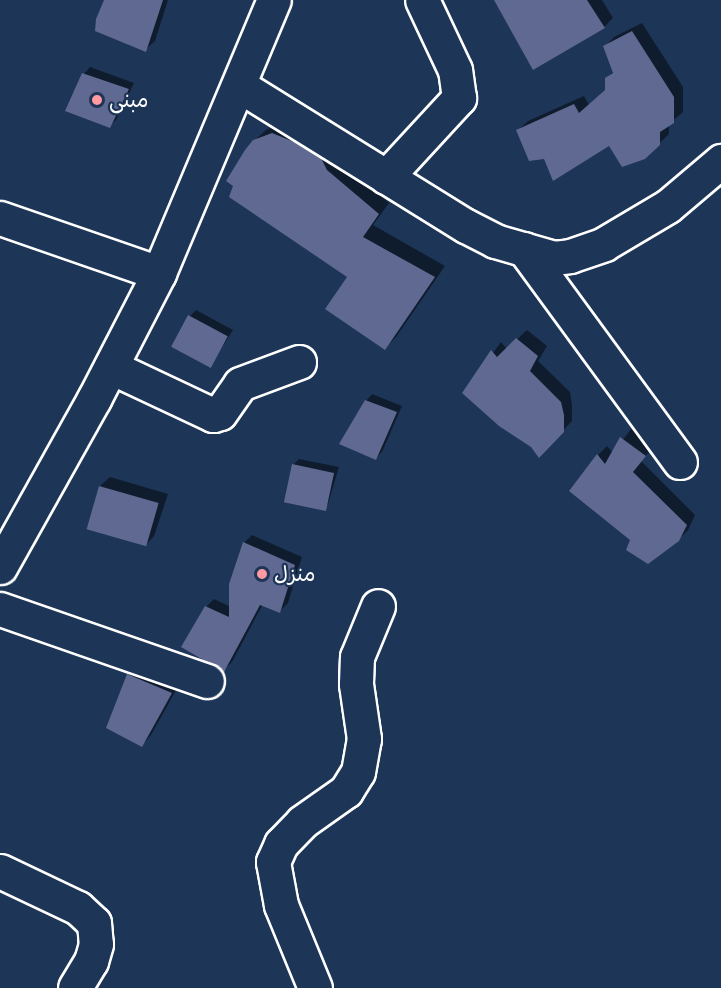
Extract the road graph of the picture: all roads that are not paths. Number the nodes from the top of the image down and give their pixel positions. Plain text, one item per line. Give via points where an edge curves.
1 (274, 0) edge
2 (422, 0) edge
3 (240, 86) junction
4 (721, 160) edge
5 (386, 177) junction
6 (0, 218) edge
7 (524, 249) junction
8 (159, 273) junction
9 (299, 362) dead end
10 (111, 367) junction
11 (680, 462) dead end
12 (0, 567) edge
13 (378, 606) dead end
14 (0, 609) edge
15 (207, 681) dead end
16 (0, 871) edge
17 (75, 988) edge
18 (315, 988) edge

1 - 3 street
2 - 5 street via 455,70 459,98
3 - 5 street
3 - 8 street
4 - 7 street via 668,206 604,244 554,258
5 - 7 street via 466,226 495,241
6 - 8 street
7 - 11 street
8 - 10 street
9 - 10 street via 240,384 220,413 213,416
10 - 12 street
13 - 18 street via 357,657 356,684 364,739 358,772 346,791 302,822 281,844 273,862 281,905
14 - 15 street
16 - 17 street via 78,908 93,924 96,944 92,961

